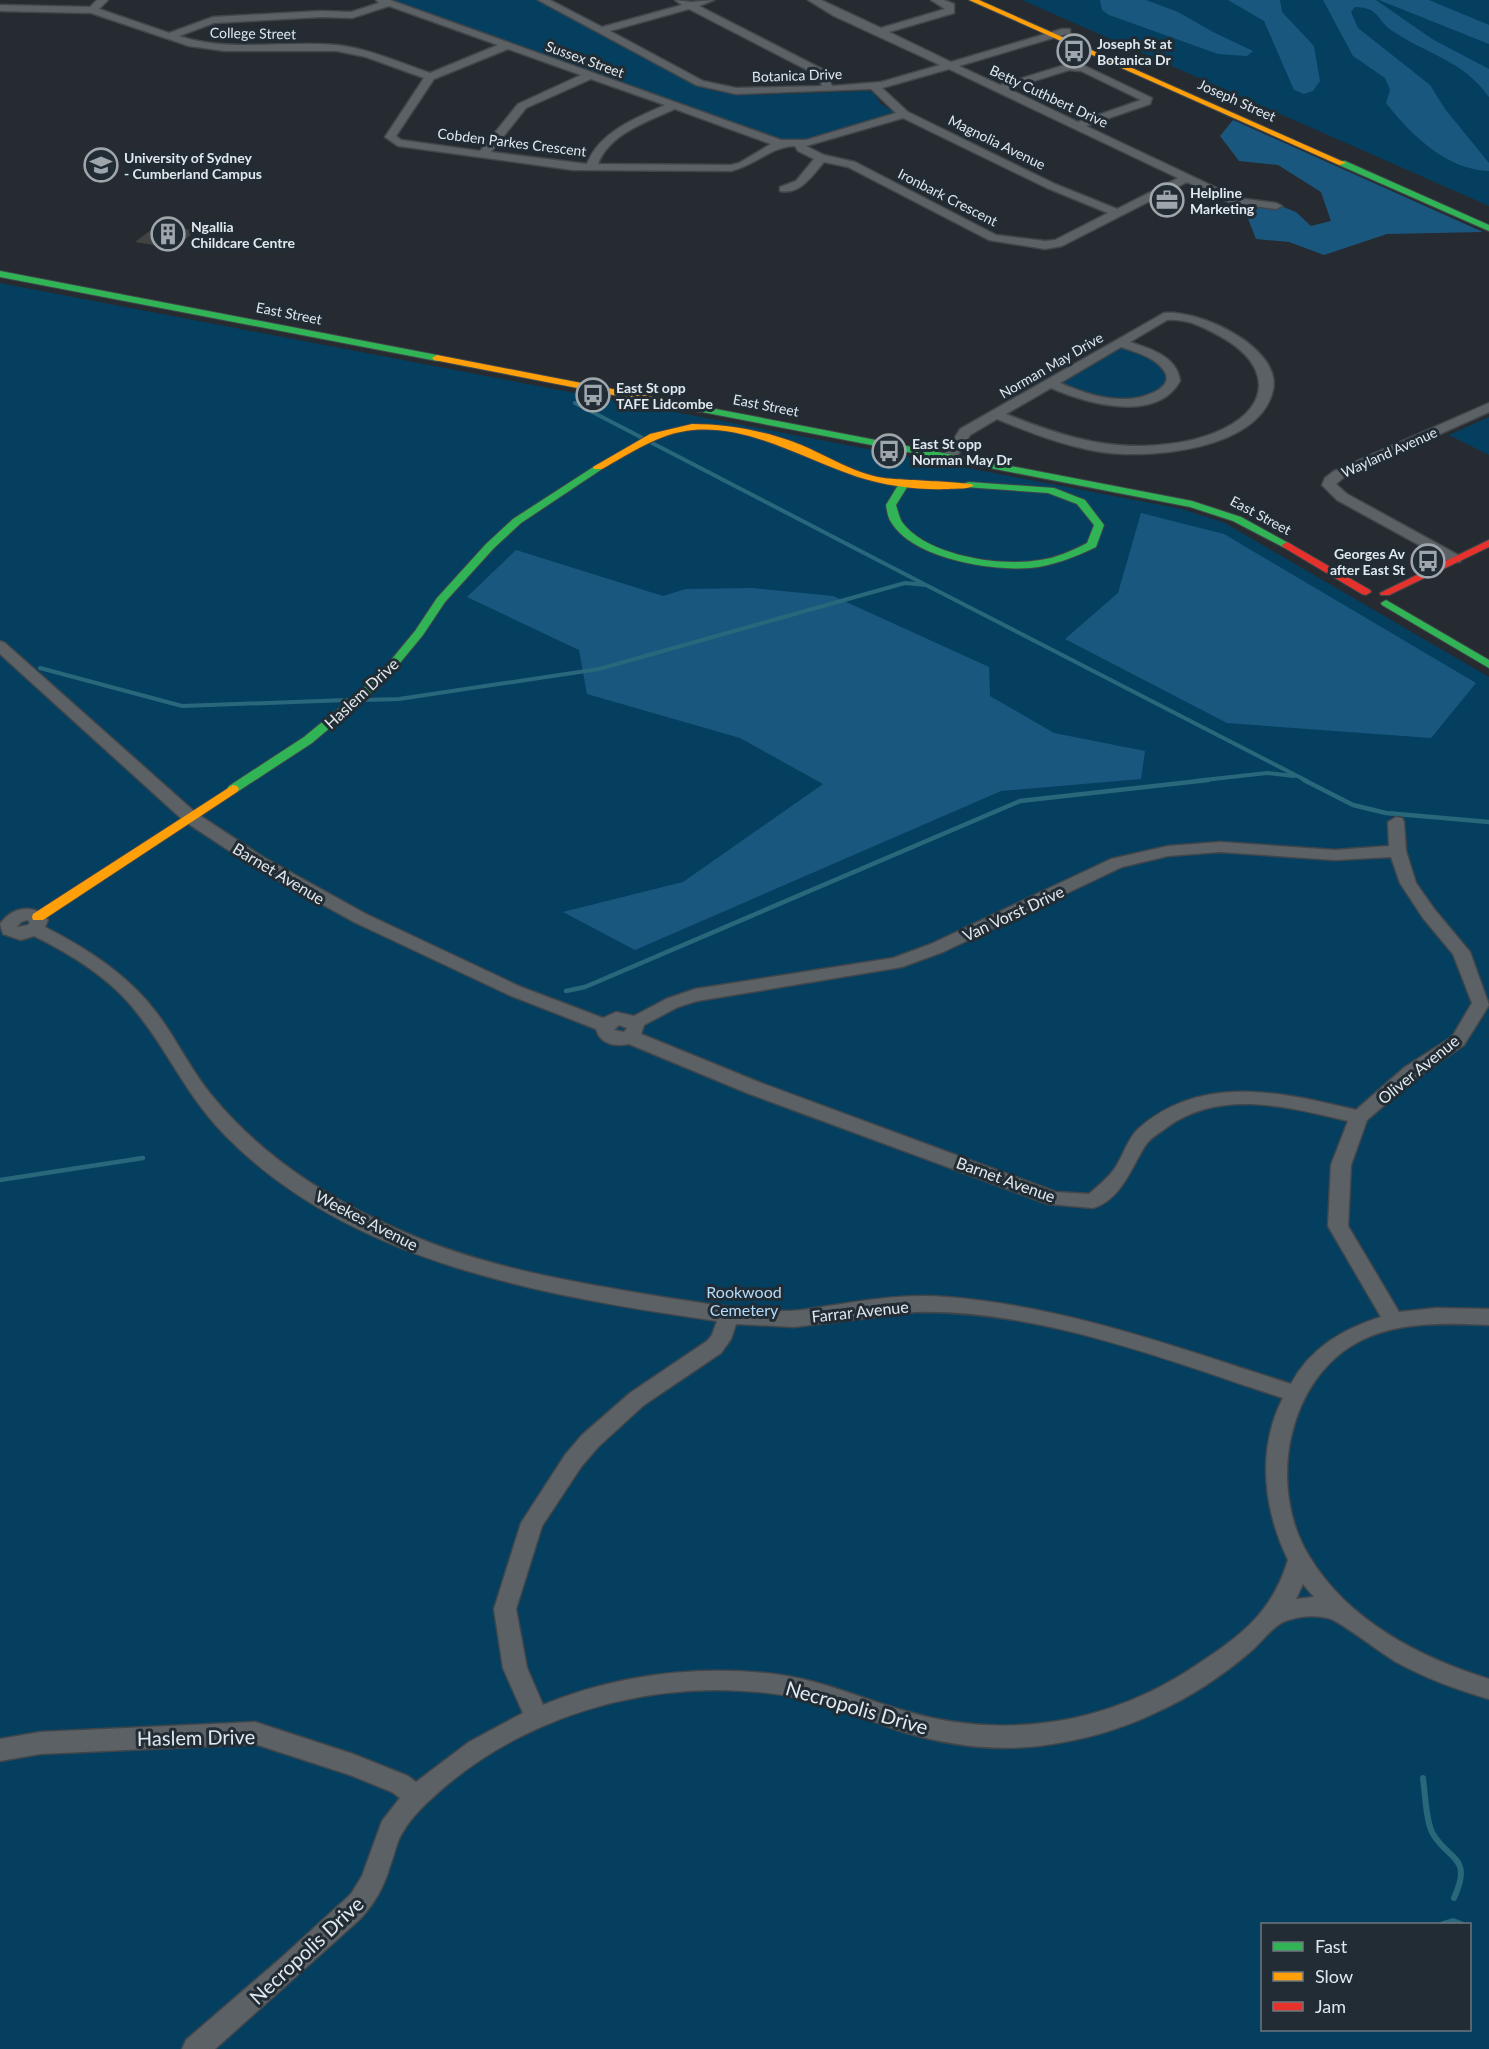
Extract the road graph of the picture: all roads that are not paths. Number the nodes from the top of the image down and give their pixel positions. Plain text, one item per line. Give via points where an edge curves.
1 (103, 0) edge
2 (543, 0) edge
3 (680, 0) edge
4 (709, 0) edge
5 (813, 0) edge
6 (936, 0) edge
7 (973, 0) edge
8 (998, 0) edge
9 (384, 1) edge
10 (691, 5) junction
11 (0, 8) edge
12 (92, 10) junction
13 (600, 31) junction
14 (1066, 31) junction
15 (879, 32) junction
16 (1051, 35) junction
17 (170, 36) junction
18 (506, 46) junction
19 (951, 66) junction
20 (588, 76) junction
21 (430, 77) junction
22 (874, 86) junction
23 (828, 89) junction
24 (998, 89) junction
25 (673, 106) junction
26 (904, 114) junction
27 (1076, 126) junction
28 (780, 143) junction
29 (799, 143) junction
30 (483, 155) junction
31 (821, 158) junction
32 (591, 167) junction
33 (1186, 178) junction
34 (784, 189) dead end
35 (1276, 206) dead end
36 (1115, 212) junction
37 (1489, 217) edge
38 (1489, 228) edge
39 (0, 274) edge
40 (1120, 342) junction
41 (1050, 383) junction
42 (1489, 407) edge
43 (996, 414) junction
44 (950, 457) junction
45 (904, 484) junction
46 (1489, 543) edge
47 (1455, 559) junction
48 (1385, 598) junction
49 (0, 646) edge
50 (1489, 664) edge
51 (190, 817) junction
52 (1396, 822) dead end
53 (1398, 851) junction
54 (36, 923) junction
55 (5, 924) edge
56 (632, 1030) junction
57 (1359, 1117) junction
58 (729, 1315) junction
59 (1489, 1317) edge
60 (1394, 1322) junction
61 (1296, 1394) junction
62 (1299, 1561) junction
63 (1343, 1612) junction
64 (1273, 1616) junction
65 (1489, 1689) edge
66 (537, 1718) junction
67 (0, 1750) edge
68 (416, 1796) junction
69 (195, 2049) edge

1 - 12 street
2 - 13 street, Botanica Drive
3 - 10 street
4 - 10 street
5 - 15 street, Betty Cuthbert Drive
6 - 15 street via 950,6 950,11
7 - 16 main road, Joseph Street
8 - 14 main road, Joseph Street
9 - 17 street via 352,15 213,20
9 - 18 street, Sussex Street
10 - 13 street
10 - 23 street via 811,66 822,73
11 - 12 street, College Street
12 - 17 street, College Street
13 - 23 street, Botanica Drive via 716,89
14 - 16 street, Botanica Drive
14 - 37 main road, Joseph Street
15 - 19 street, Betty Cuthbert Drive
16 - 19 street, Botanica Drive
16 - 38 main road, Joseph Street
17 - 21 street, College Street via 192,44 225,48 352,50
18 - 20 street, Sussex Street
18 - 21 street
19 - 22 street, Botanica Drive
19 - 24 street, Betty Cuthbert Drive
20 - 25 street, Sussex Street
20 - 30 street via 522,106
21 - 30 street, Cobden Parkes Crescent via 390,137 398,143
22 - 23 street, Botanica Drive
22 - 26 street, Magnolia Avenue
24 - 27 street, Betty Cuthbert Drive
24 - 27 street via 1068,67 1083,68 1147,98 1146,102
25 - 28 street, Sussex Street
25 - 32 street via 622,129 593,159
26 - 29 street
26 - 36 street, Magnolia Avenue via 1051,186
27 - 33 street, Betty Cuthbert Drive
28 - 29 street
28 - 32 street, Cobden Parkes Crescent via 731,168
29 - 31 street, Ironbark Crescent via 802,149
30 - 32 street, Cobden Parkes Crescent
31 - 34 street via 800,183
31 - 36 street, Ironbark Crescent via 851,164 993,238 1058,243
33 - 35 street, Betty Cuthbert Drive via 1235,201
33 - 36 street, Ironbark Crescent
39 - 44 main road, East Street
40 - 41 street, Norman May Drive
40 - 41 street via 1165,363 1173,372 1169,389 1145,402 1124,403 1096,400
40 - 43 street, Norman May Drive via 1164,317 1178,314 1230,336 1255,355 1268,378 1265,396 1250,418 1221,435 1183,447 1142,450 1097,447 1049,436
41 - 43 street, Norman May Drive
42 - 47 street, Wayland Avenue via 1339,474 1329,485 1342,497
43 - 44 street, Norman May Drive via 965,432
44 - 48 main road, East Street via 1219,511 1366,592 1377,591
45 - 45 main road, Haslem Drive via 891,507 895,521 914,539 949,555 981,562 1018,566 1057,562 1092,545 1099,525 1081,502 1050,490
45 - 51 main road, Haslem Drive via 859,474 786,443 748,432 692,427 654,436 583,476 517,521 441,600 396,664 351,706 308,741
46 - 47 main road
47 - 48 main road
48 - 50 main road
49 - 51 street, Barnet Avenue
51 - 54 main road, Haslem Drive
51 - 56 street, Barnet Avenue via 256,861 350,913 515,991 605,1026 611,1038 621,1039
52 - 53 street, Oliver Avenue
53 - 56 street, Van Vorst Drive via 1335,855 1220,847 1168,851 1117,863 947,944 896,963 695,995 672,1004
53 - 57 street, Oliver Avenue via 1408,883 1461,952 1481,1003 1458,1041 1411,1072
54 - 55 street via 21,934
54 - 58 street, Weekes Avenue via 120,983 154,1022 199,1092 233,1131 280,1170 336,1207 414,1245 499,1274
56 - 57 street, Barnet Avenue via 754,1088 1055,1199 1093,1201 1121,1174 1144,1134 1185,1106 1231,1096 1297,1102
57 - 60 street, Oliver Avenue via 1341,1165 1338,1226
58 - 61 street, Farrar Avenue via 789,1319 871,1308 949,1304 996,1310 1107,1335
58 - 66 street via 714,1347 637,1399 585,1446 532,1523 505,1609 515,1668
59 - 60 street via 1441,1316
60 - 61 street via 1351,1336 1335,1347 1306,1374
61 - 62 street via 1279,1441 1276,1485 1282,1524
62 - 63 street
62 - 64 street, Necropolis Drive via 1294,1583
63 - 64 street, Necropolis Drive via 1304,1606
63 - 65 street via 1423,1665
64 - 66 street, Necropolis Drive via 1221,1662 1156,1702 1109,1721 1049,1735 970,1736 915,1725 815,1692 730,1680 637,1689 566,1706
66 - 68 street, Necropolis Drive via 477,1751
67 - 68 street, Haslem Drive via 40,1743 255,1733 353,1764 400,1784
68 - 69 street, Necropolis Drive via 391,1829 373,1882 356,1905

